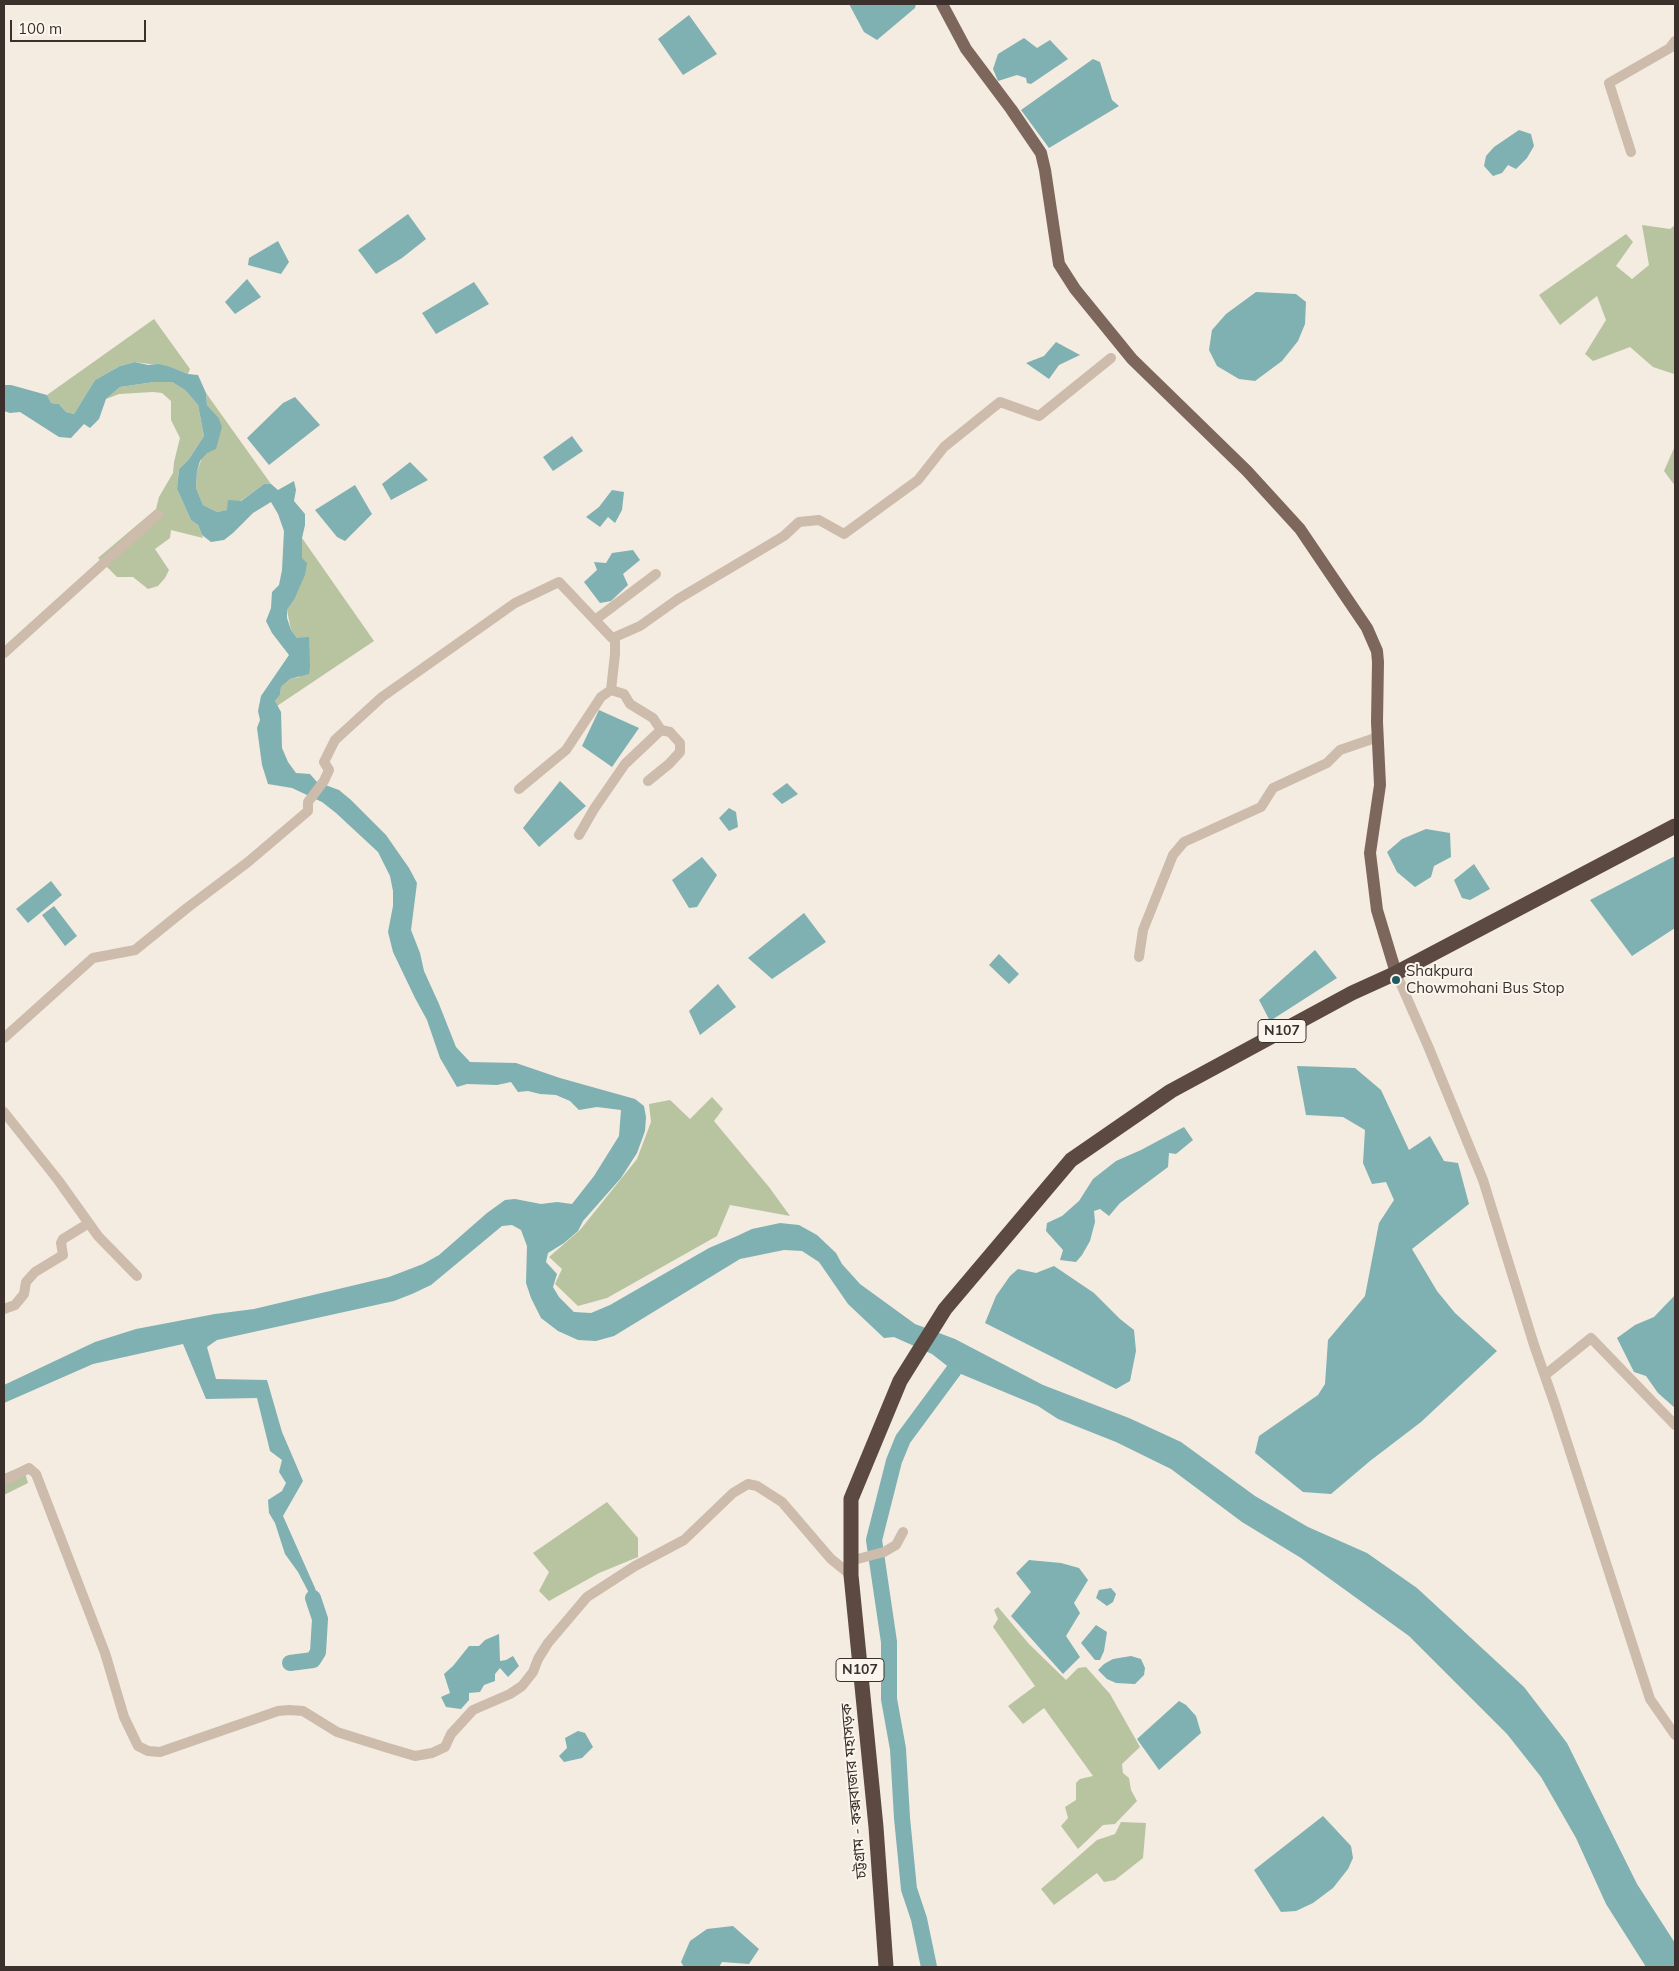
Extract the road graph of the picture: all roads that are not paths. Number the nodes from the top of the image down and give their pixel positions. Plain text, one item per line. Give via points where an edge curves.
1 (942, 4) edge
2 (1675, 42) edge
3 (1631, 152) dead end
4 (1111, 358) dead end
5 (158, 514) dead end
6 (656, 574) dead end
7 (595, 620) junction
8 (615, 637) junction
9 (4, 653) edge
10 (611, 690) junction
11 (661, 730) junction
12 (1378, 737) junction
13 (648, 780) dead end
14 (519, 789) dead end
15 (1675, 826) edge
16 (579, 835) dead end
17 (1139, 956) dead end
18 (1396, 973) junction
19 (4, 1038) edge
20 (4, 1112) edge
21 (89, 1223) junction
22 (137, 1276) dead end
23 (4, 1310) edge
24 (1545, 1375) junction
25 (1675, 1425) edge
26 (4, 1481) edge
27 (903, 1532) dead end
28 (855, 1565) junction
29 (1675, 1735) edge
30 (886, 1967) edge

1 - 12 main road via 966,49 1041,153 1059,264 1075,289 1132,359 1248,472 1300,529 1367,628 1377,651
2 - 3 street via 1609,83
4 - 8 street via 1039,416 1000,402 944,447 918,480 844,534 819,520 799,522 784,536 678,599 640,626
5 - 9 street
6 - 7 street
7 - 8 street via 612,638
7 - 19 street via 559,582 515,603 382,697 335,740 324,762 329,770 308,802 308,811 135,950 93,958
8 - 10 street
10 - 11 street via 624,694 630,704 653,718
10 - 14 street via 601,697 566,750
11 - 13 street via 670,732 680,743 680,752
11 - 16 street via 625,764
12 - 17 street via 1340,750 1327,763 1273,788 1261,808 1184,842 1173,854 1143,930
12 - 18 main road via 1380,785 1370,853 1377,910
15 - 18 highway, N107
18 - 24 street via 1483,1180
18 - 28 highway, চট্টগ্রাম - কক্সবাজার মহাসড়ক / N107 via 1352,992 1171,1091 1071,1160 944,1309 900,1381 851,1499
20 - 21 street
21 - 22 street
21 - 23 street via 63,1239 63,1255 35,1272 26,1282 24,1294 15,1305
24 - 25 street via 1591,1338
24 - 29 street via 1650,1698
26 - 28 street via 29,1468 36,1474 104,1653 124,1716 138,1746 148,1751 160,1752 289,1710 303,1712 337,1732 388,1748 415,1756 432,1753 445,1747 451,1734 473,1710 522,1686 534,1672 548,1643 587,1597 684,1540 733,1493 748,1484 782,1502 831,1559
27 - 28 street via 896,1545
28 - 30 highway, চট্টগ্রাম - কক্সবাজার মহাসড়ক / N107

